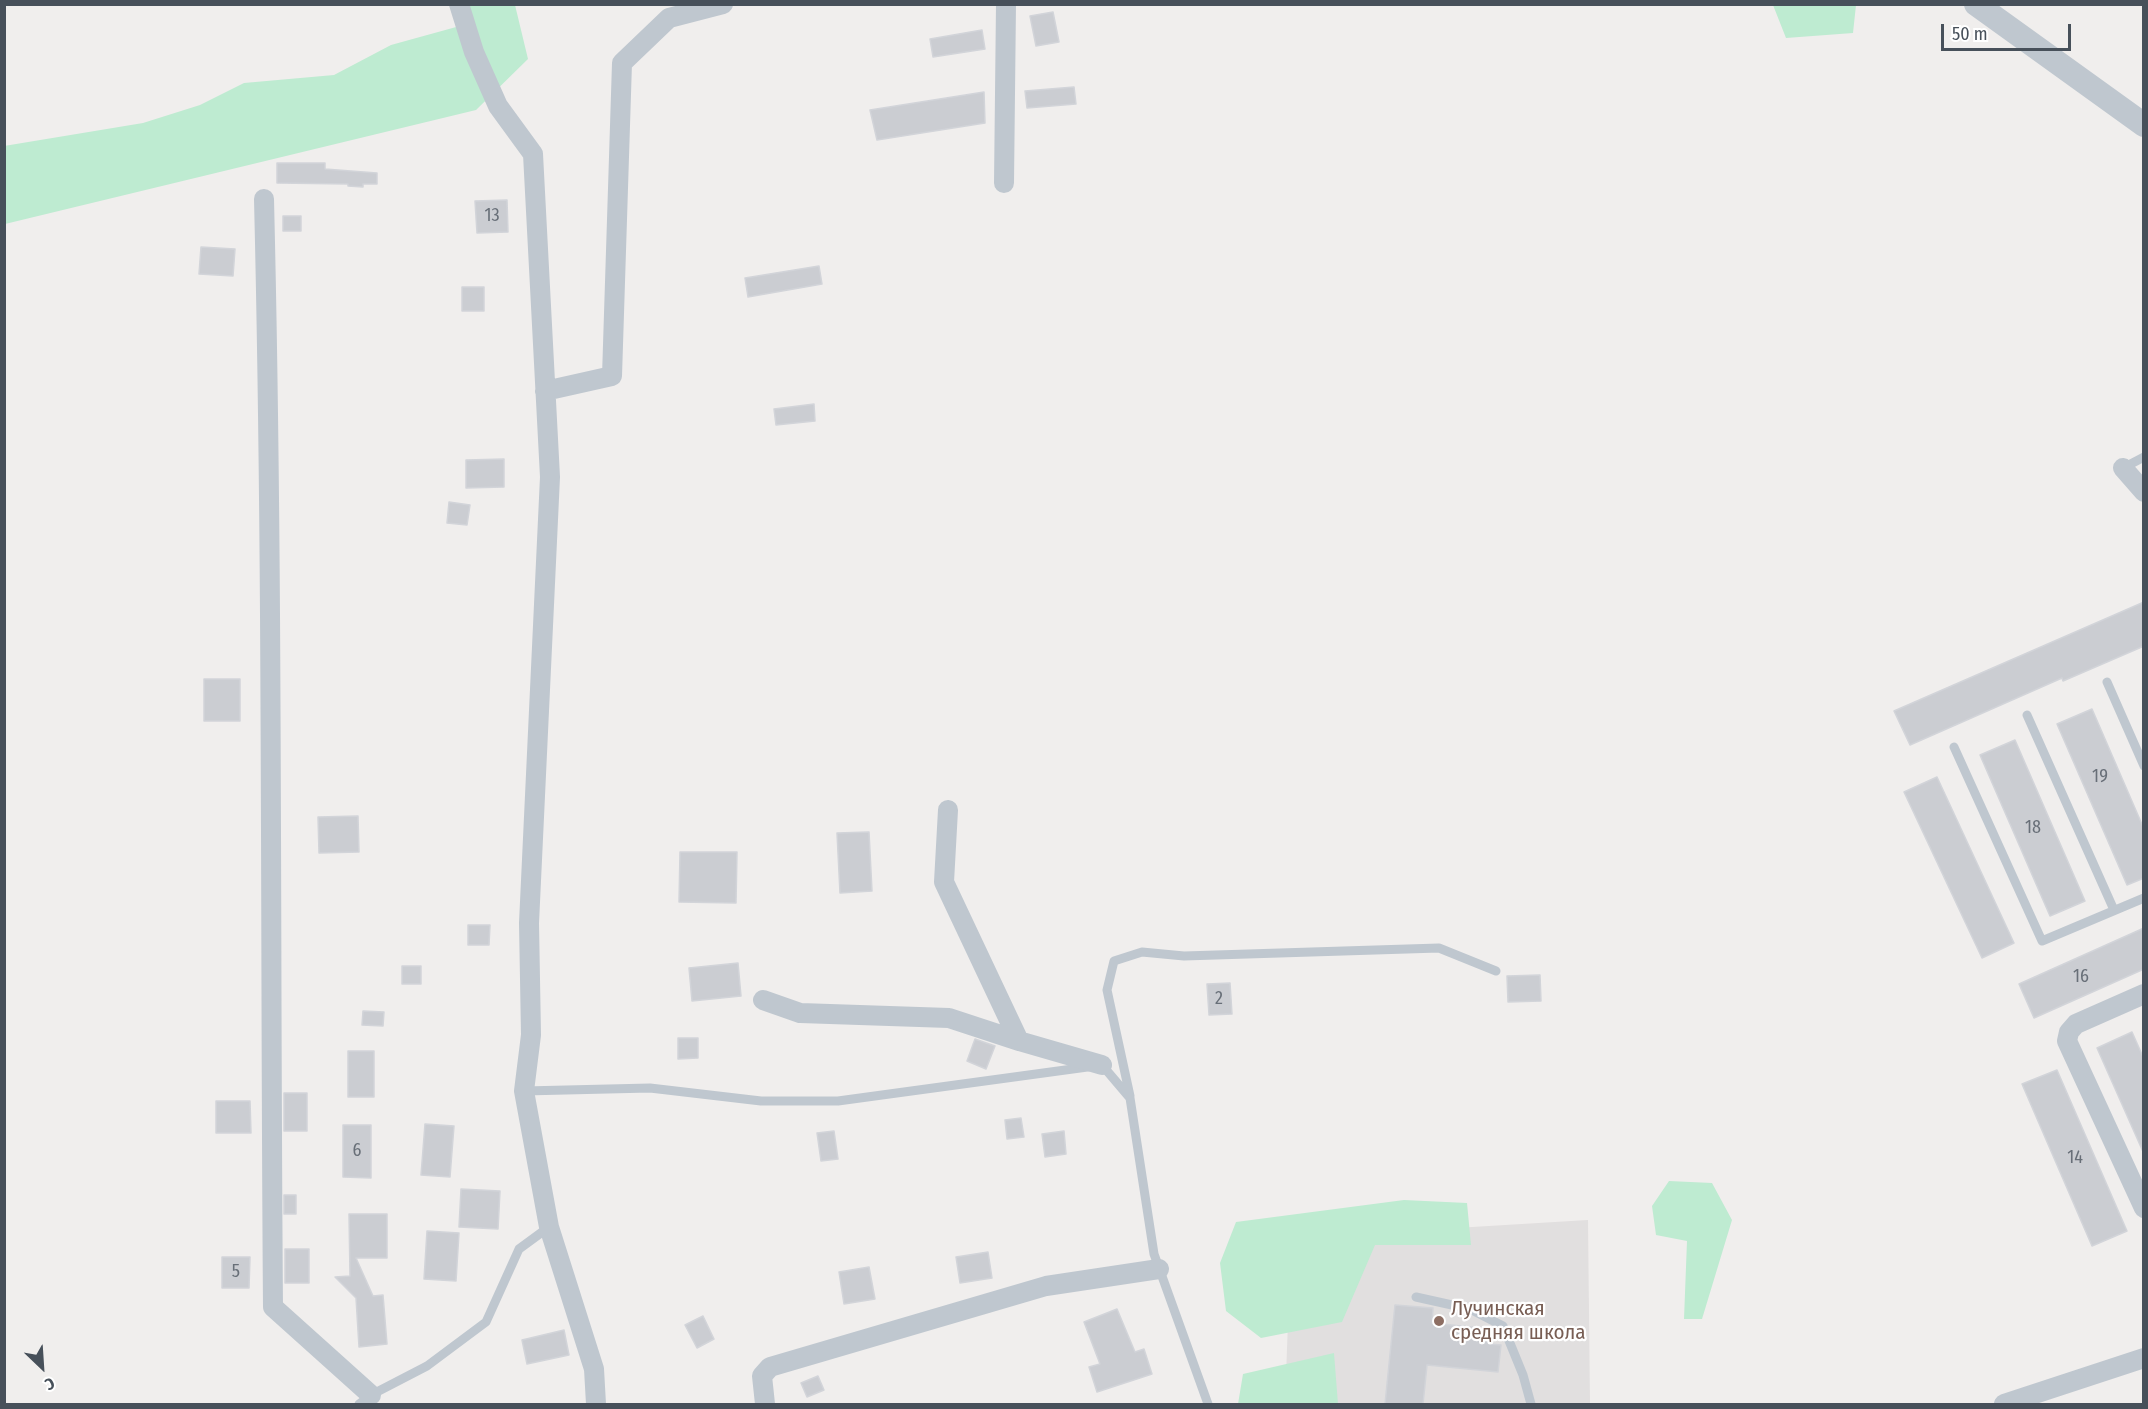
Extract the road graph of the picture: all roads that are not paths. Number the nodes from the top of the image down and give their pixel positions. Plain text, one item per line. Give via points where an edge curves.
1 (459, 4) edge
2 (723, 4) edge
3 (1006, 4) edge
4 (1976, 4) edge
5 (2144, 125) edge
6 (1004, 183) dead end
7 (264, 199) dead end
8 (545, 392) junction
9 (2144, 457) edge
10 (2123, 468) joint
11 (2144, 492) edge
12 (2107, 682) dead end
13 (2027, 715) dead end
14 (1954, 747) dead end
15 (2144, 766) edge
16 (948, 810) dead end
17 (2144, 898) edge
18 (2114, 910) junction
19 (1496, 970) dead end
20 (2144, 994) edge
21 (763, 1000) dead end
22 (1019, 1041) junction
23 (1102, 1065) junction
24 (524, 1091) junction
25 (1130, 1098) junction
26 (2144, 1208) edge
27 (549, 1227) junction
28 (1159, 1269) junction
29 (1416, 1297) dead end
30 (2144, 1358) edge
31 (365, 1400) edge
32 (596, 1404) edge
33 (765, 1404) edge
34 (1208, 1404) edge
35 (1530, 1404) edge
36 (2004, 1404) edge

1 - 8 street via 474,52 498,106 533,154
2 - 8 street via 669,18 622,63 612,376
3 - 6 street
4 - 5 street
7 - 31 street via 270,470 273,1308
8 - 24 street via 550,477 529,923 531,1035
9 - 10 lane
10 - 11 street
12 - 15 lane
13 - 18 lane
14 - 18 lane via 2042,941
16 - 22 street via 944,882
17 - 18 lane
19 - 25 lane via 1439,948 1184,956 1142,952 1114,961 1107,990
20 - 26 street via 2076,1024 2067,1041
21 - 22 street via 800,1013 949,1018
22 - 23 street
23 - 24 lane via 838,1101 761,1101 650,1088
23 - 25 lane
24 - 27 street
25 - 28 lane
27 - 31 lane via 519,1249 486,1322 427,1366
27 - 32 street via 594,1369
28 - 33 street via 1046,1286 770,1367 762,1376
28 - 34 lane
29 - 35 lane via 1470,1309 1503,1326
30 - 36 street

